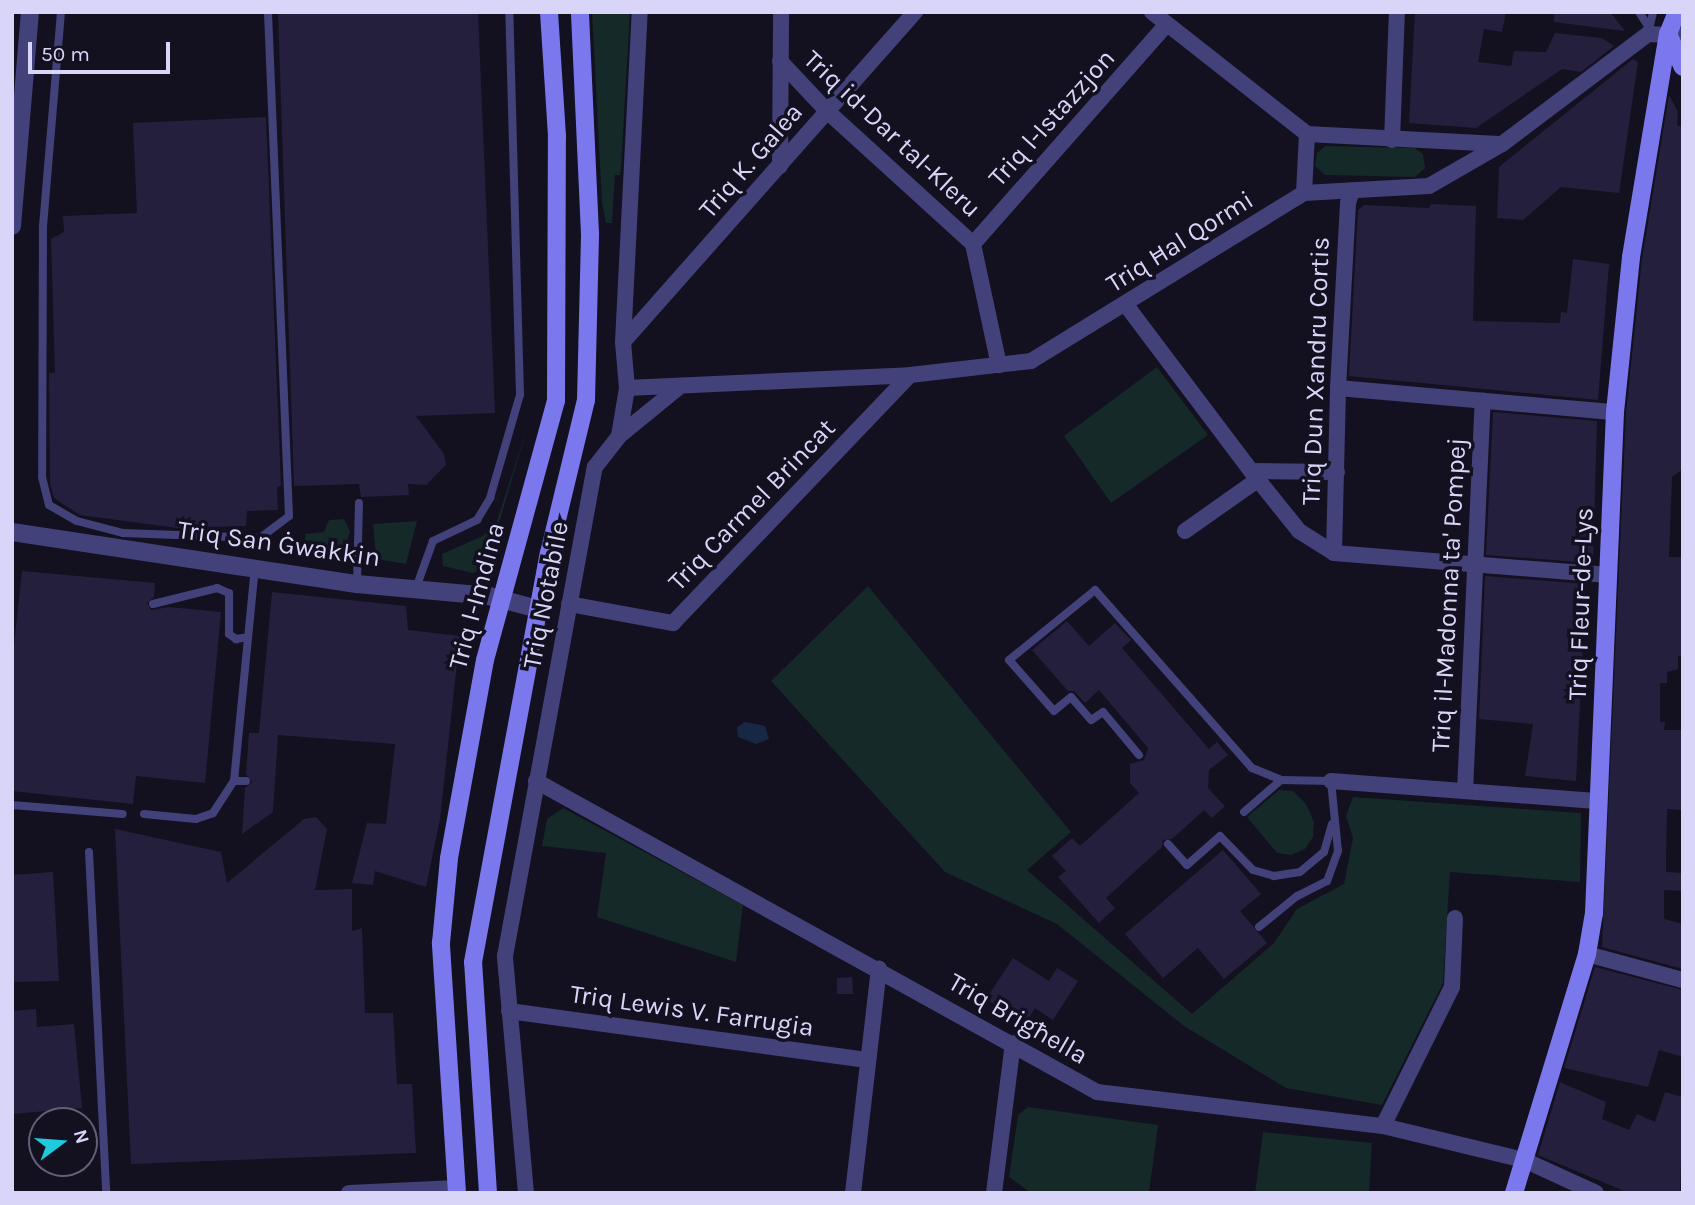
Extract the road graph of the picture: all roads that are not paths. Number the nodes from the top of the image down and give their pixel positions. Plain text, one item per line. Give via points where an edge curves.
1 (30, 12) edge
2 (61, 12) edge
3 (268, 12) edge
4 (509, 12) edge
5 (548, 12) edge
6 (580, 12) edge
7 (640, 12) edge
8 (781, 12) edge
9 (915, 12) edge
10 (1152, 12) edge
11 (1397, 12) edge
12 (1639, 12) edge
13 (1653, 12) edge
14 (1677, 12) edge
15 (1167, 24) junction
16 (1648, 30) junction
17 (1675, 35) edge
18 (780, 61) junction
19 (1683, 67) edge
20 (827, 111) junction
21 (1307, 134) junction
22 (1392, 140) junction
23 (1502, 144) junction
24 (12, 152) edge
25 (780, 166) junction
26 (18, 174) junction
27 (1352, 191) junction
28 (1304, 193) junction
29 (12, 226) edge
30 (973, 244) junction
31 (1126, 305) junction
32 (623, 342) junction
33 (999, 365) junction
34 (910, 375) junction
35 (679, 387) junction
36 (627, 388) junction
37 (1338, 388) junction
38 (1483, 400) junction
39 (1615, 412) junction
40 (619, 436) junction
41 (1337, 471) junction
42 (1254, 476) junction
43 (359, 503) dead end
44 (1185, 531) dead end
45 (12, 532) edge
46 (1334, 553) junction
47 (1474, 566) junction
48 (255, 569) junction
49 (1608, 575) junction
50 (357, 584) junction
51 (416, 587) junction
52 (501, 598) junction
53 (153, 604) dead end
54 (569, 604) junction
55 (538, 610) junction
56 (248, 637) junction
57 (1139, 755) dead end
58 (1282, 780) junction
59 (1331, 780) junction
60 (234, 781) junction
61 (246, 781) dead end
62 (536, 781) junction
63 (1465, 791) junction
64 (1599, 801) junction
65 (12, 805) edge
66 (1244, 812) dead end
67 (123, 814) dead end
68 (144, 814) dead end
69 (1332, 821) junction
70 (1168, 844) dead end
71 (89, 852) dead end
72 (1455, 918) dead end
73 (1259, 927) dead end
74 (1587, 954) junction
75 (879, 970) junction
76 (1683, 980) edge
77 (509, 1011) junction
78 (1013, 1043) junction
79 (867, 1060) junction
80 (1383, 1126) junction
81 (1524, 1160) junction
82 (457, 1190) edge
83 (106, 1193) edge
84 (349, 1193) edge
85 (488, 1193) edge
86 (526, 1193) edge
87 (853, 1193) edge
88 (995, 1193) edge
89 (1514, 1193) edge
90 (1596, 1193) edge

1 - 26 street
2 - 3 lane via 43,225 42,477 49,505 77,521 123,533 260,538 289,516
4 - 51 lane via 520,395 490,498 477,520 433,541
5 - 52 main road, Triq l-Imdina via 556,136 556,401
6 - 55 main road via 590,234 586,400
7 - 32 street, Triq Notabile
8 - 18 street
9 - 20 street, Triq K. Galea
10 - 15 street
11 - 22 street
12 - 16 lane
13 - 16 lane
14 - 17 main road, Triq Fleur-de-Lys
15 - 21 street
15 - 30 street, Triq l-Istazzjon
16 - 17 street
16 - 23 street, Triq Ħal Qormi
17 - 19 main road
17 - 39 main road, Triq Fleur-de-Lys via 1631,257
18 - 20 street, Triq id-Dar tal-Kleru
18 - 25 street
20 - 25 street, Triq K. Galea
20 - 30 street, Triq id-Dar tal-Kleru
21 - 22 street
21 - 28 street
22 - 23 street
23 - 27 street, Triq Ħal Qormi via 1429,186
24 - 26 lane
25 - 32 street, Triq K. Galea
26 - 29 street
27 - 28 street, Triq Ħal Qormi
27 - 37 street, Triq Dun Xandru Cortis
28 - 31 street, Triq Ħal Qormi
30 - 33 street, Triq id-Dar tal-Kleru
31 - 33 street, Triq Ħal Qormi via 1031,362
31 - 42 street
32 - 36 street, Triq Notabile
33 - 34 street, Triq Ħal Qormi
34 - 35 street, Triq Ħal Qormi
34 - 54 street, Triq Carmel Brincat via 673,623
35 - 36 street, Triq Ħal Qormi
35 - 40 street
36 - 40 street, Triq Notabile
37 - 38 street
37 - 41 street, Triq Dun Xandru Cortis
38 - 39 street
38 - 47 street, Triq il-Madonna ta' Pompej
39 - 49 main road, Triq Fleur-de-Lys
40 - 54 street, Triq Notabile via 595,467
41 - 42 street
41 - 46 street, Triq Dun Xandru Cortis
42 - 44 street
42 - 46 street via 1299,531
43 - 50 lane
45 - 48 street, Triq San Ġwakkin
46 - 47 street
47 - 49 street
47 - 63 street, Triq il-Madonna ta' Pompej
48 - 50 street, Triq San Ġwakkin
48 - 56 lane
49 - 64 main road, Triq Fleur-de-Lys
50 - 51 street, Triq San Ġwakkin
51 - 52 street, Triq San Ġwakkin
52 - 55 street, Triq San Ġwakkin
52 - 82 main road, Triq l-Imdina via 449,858 440,943
53 - 56 lane via 217,588 229,593 229,634 236,639
54 - 62 street, Triq Notabile
55 - 85 main road via 473,962
56 - 60 lane
57 - 58 lane via 1103,712 1091,720 1071,697 1054,711 1009,660 1095,590 1252,768
58 - 59 lane
58 - 66 lane
59 - 63 street
59 - 69 lane
60 - 61 lane
60 - 68 lane via 214,813 196,819
62 - 75 street, Triq Brigħella
62 - 77 street, Triq Notabile via 505,956
63 - 64 street
64 - 74 main road, Triq Fleur-de-Lys via 1596,894
65 - 67 lane
69 - 70 lane via 1325,852 1300,872 1274,876 1253,870 1220,836 1187,865
69 - 73 lane via 1338,851 1327,881 1297,896
71 - 83 lane
72 - 80 street via 1452,987
74 - 76 street
74 - 81 main road, Triq Fleur-de-Lys
75 - 78 street, Triq Brigħella
75 - 79 street
77 - 79 street, Triq Lewis V. Farrugia
77 - 86 street, Triq Notabile
78 - 80 street, Triq Brigħella via 1097,1092
78 - 88 street
79 - 87 street
80 - 81 street, Triq Brigħella
81 - 89 main road, Triq Fleur-de-Lys
81 - 90 street, Triq Brigħella
82 - 84 street

